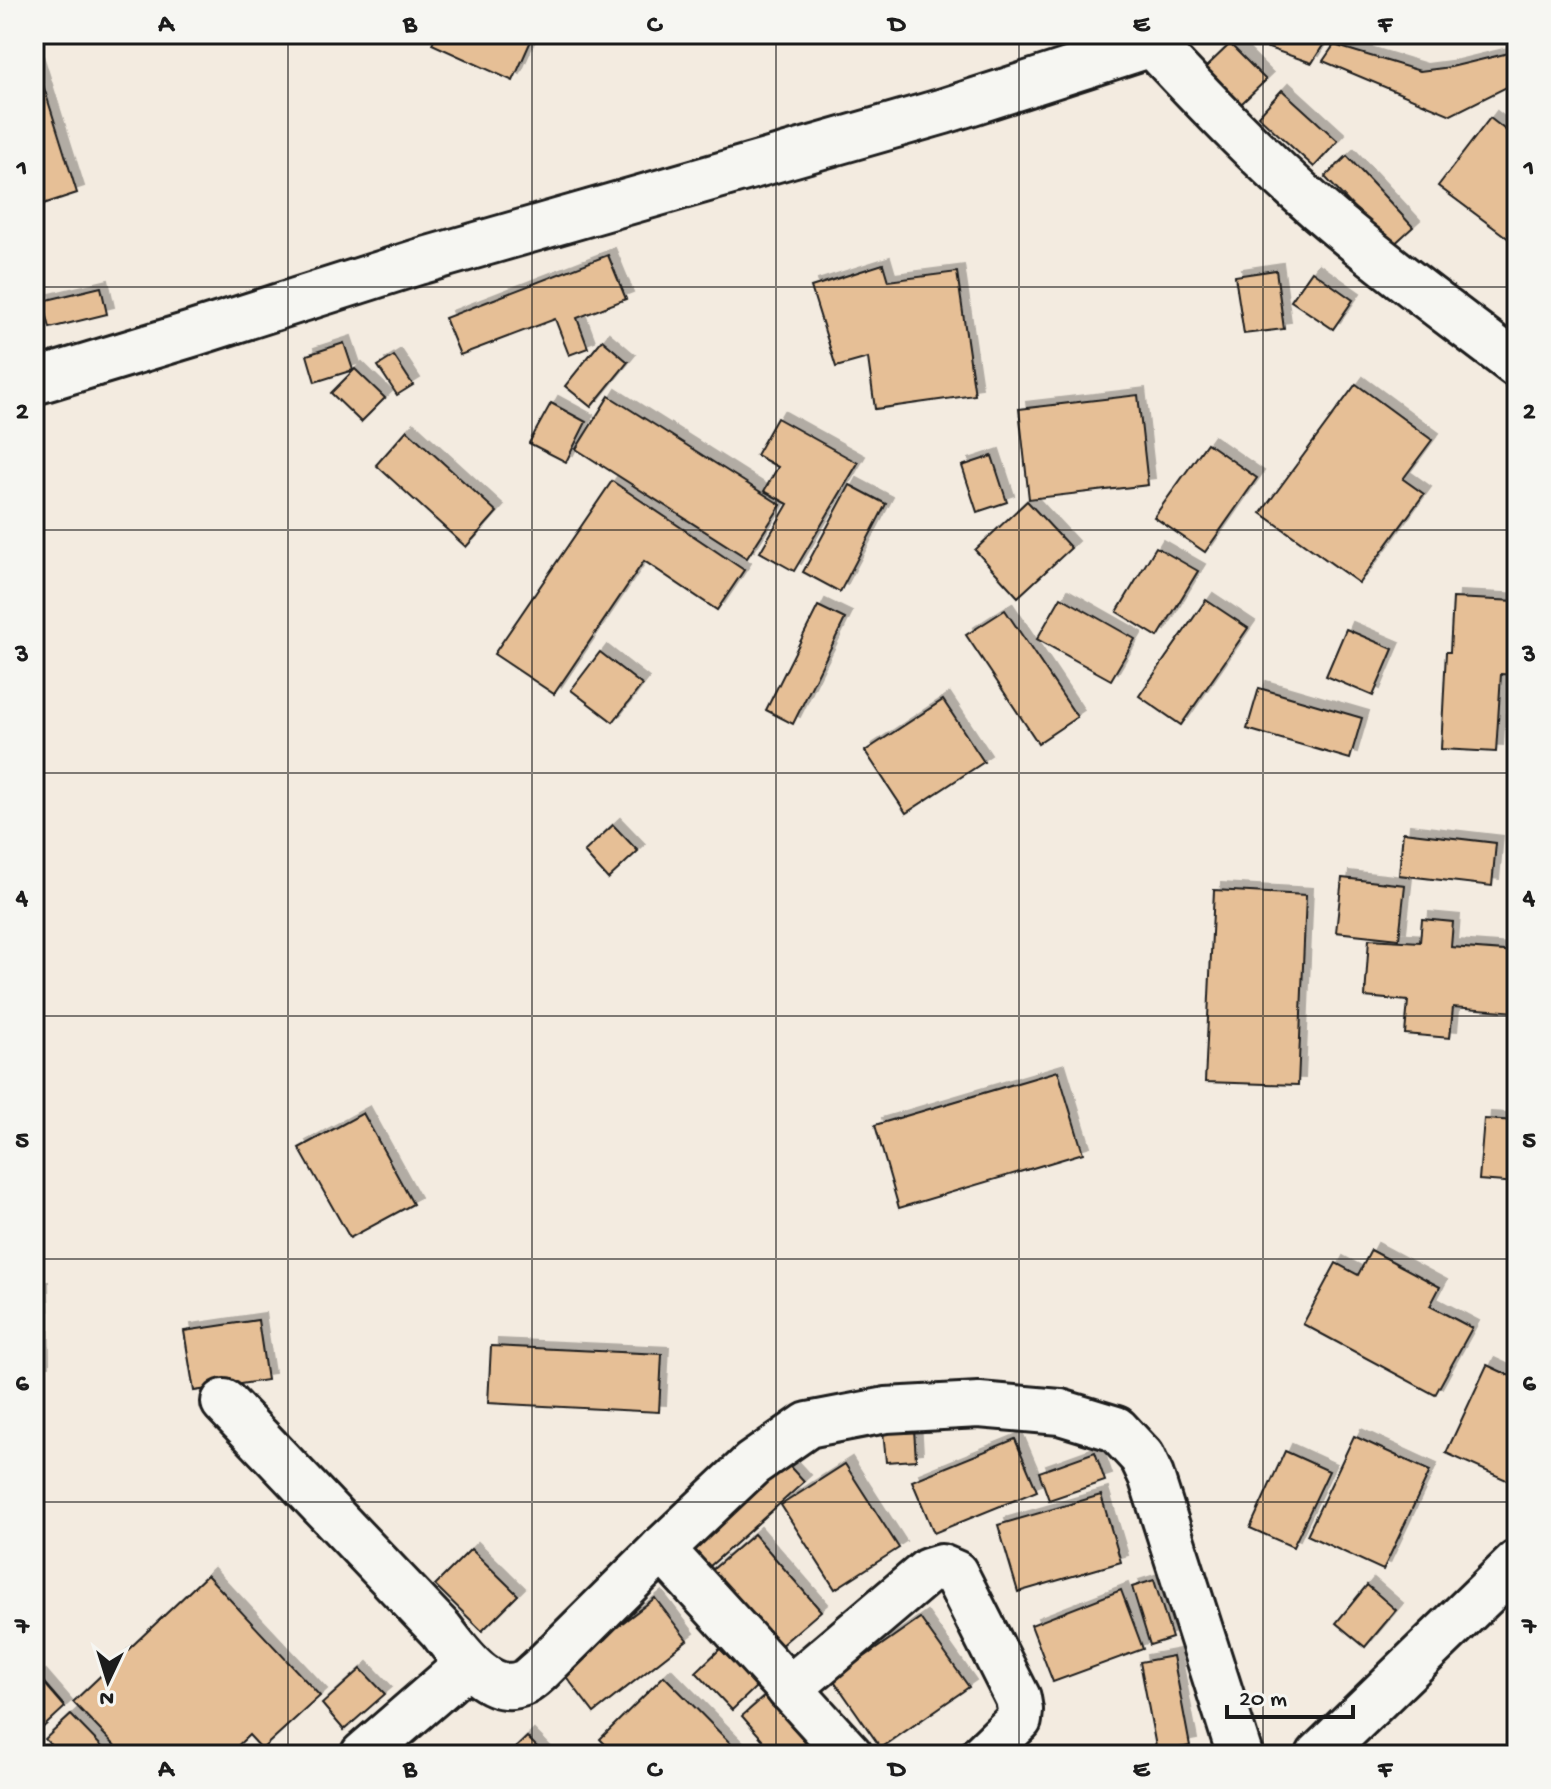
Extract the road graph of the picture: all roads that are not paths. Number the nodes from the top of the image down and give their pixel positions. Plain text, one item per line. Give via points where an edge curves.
1 (1152, 39) edge
2 (1517, 365) edge
3 (34, 382) edge
4 (224, 1402) dead end
5 (662, 1549) junction
6 (1517, 1563) edge
7 (468, 1664) junction
8 (789, 1689) junction
9 (363, 1755) edge
10 (850, 1755) edge
11 (983, 1755) edge
12 (1240, 1755) edge
13 (1319, 1755) edge

1 - 2 street via 1214,111 1275,170 1357,242
1 - 3 street via 944,111 418,262
4 - 7 street
5 - 7 street via 525,1683 494,1683
5 - 8 street
5 - 12 street via 752,1464 808,1425 886,1410 979,1405 1060,1412 1116,1429 1142,1457 1151,1476
6 - 13 street
7 - 9 street
8 - 10 street
8 - 11 street via 928,1571 941,1567 955,1573 1018,1698 1019,1720

